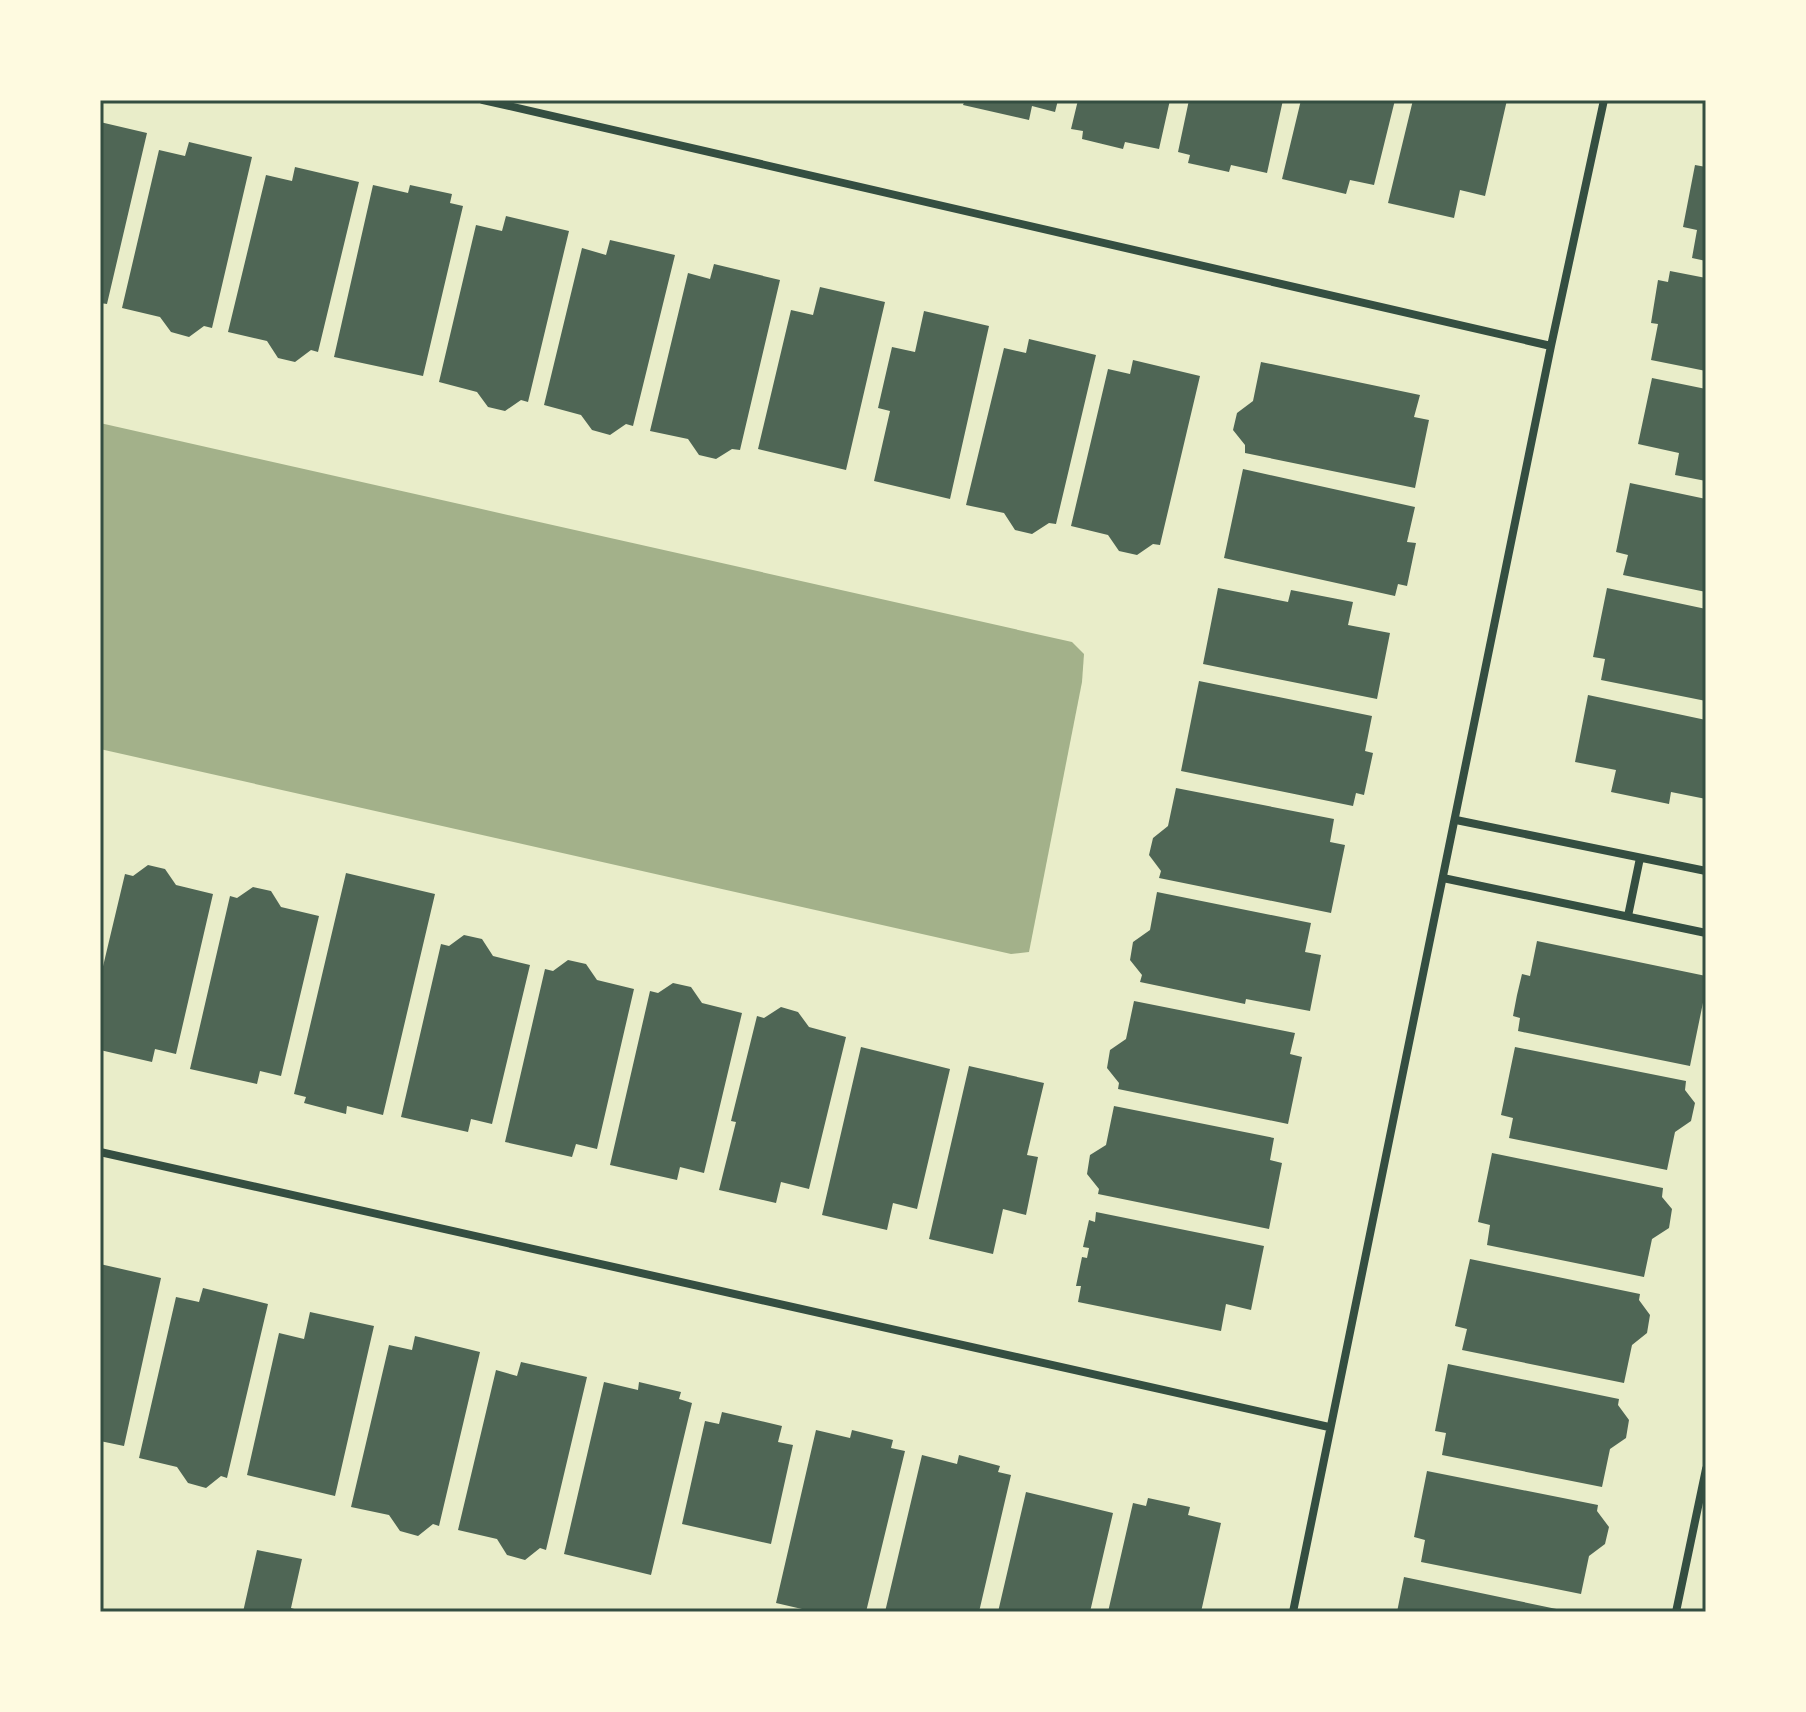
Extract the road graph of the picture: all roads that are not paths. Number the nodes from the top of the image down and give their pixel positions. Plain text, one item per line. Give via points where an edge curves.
1 (483, 100) edge
2 (1604, 100) edge
3 (1551, 346) junction
4 (1456, 820) junction
5 (1640, 858) junction
6 (1706, 871) edge
7 (1443, 878) junction
8 (1628, 916) junction
9 (1706, 933) edge
10 (100, 1152) edge
11 (1329, 1427) junction
12 (1706, 1469) edge
13 (1293, 1612) edge
14 (1676, 1612) edge

1 - 3 street
2 - 3 street
3 - 4 street
4 - 5 street
4 - 7 street
5 - 6 street
5 - 8 street
7 - 8 street
7 - 11 street
8 - 9 street
10 - 11 street
11 - 13 street
12 - 14 street

